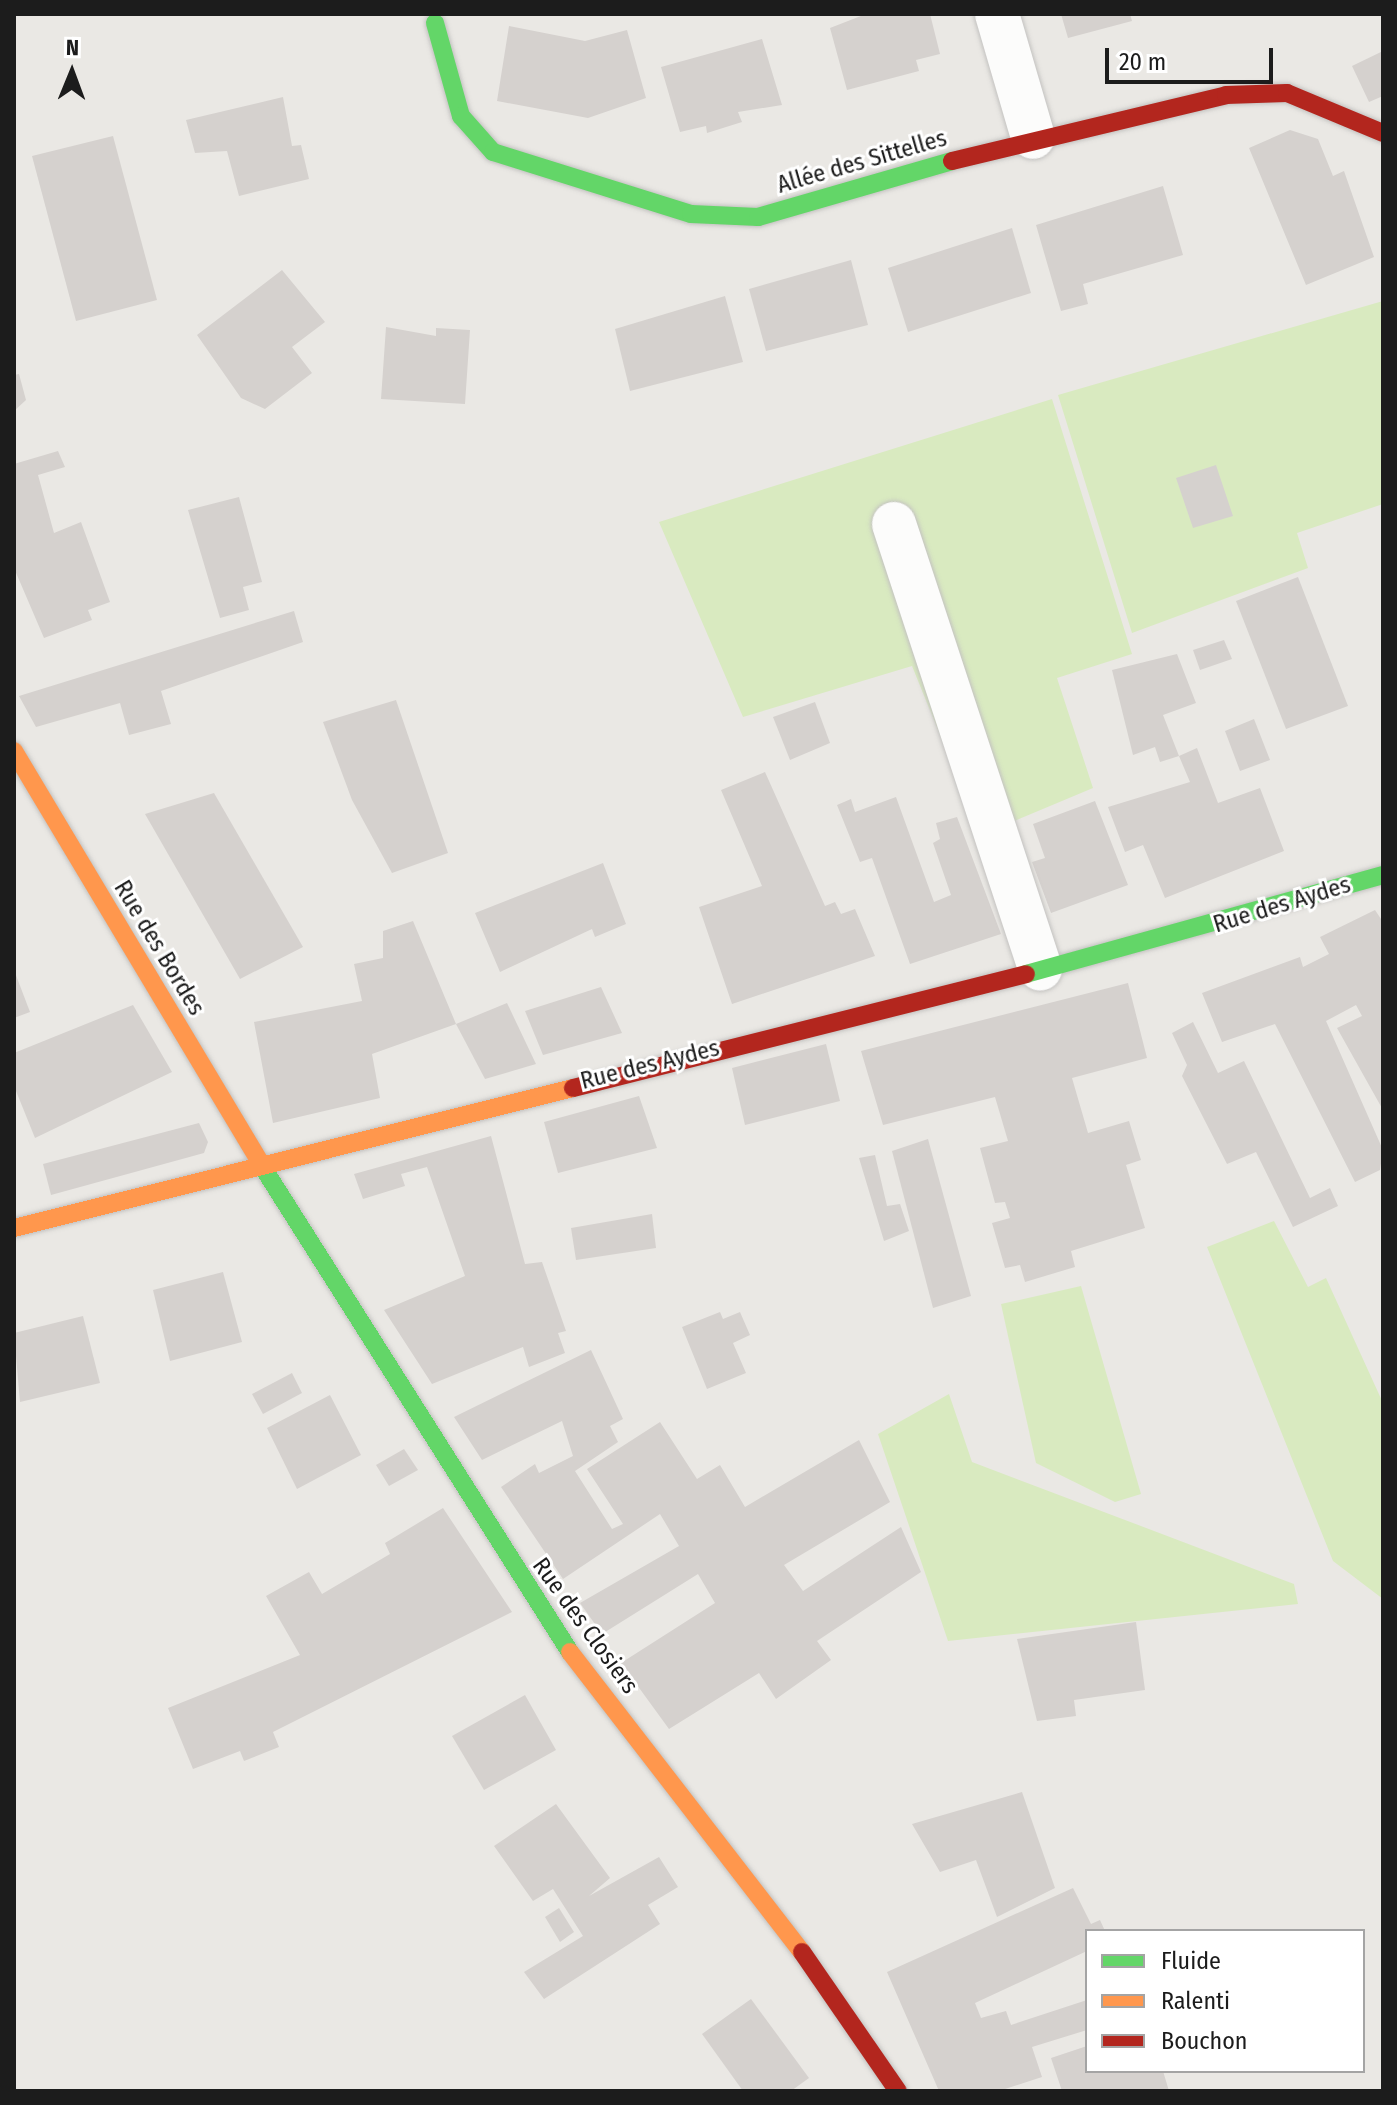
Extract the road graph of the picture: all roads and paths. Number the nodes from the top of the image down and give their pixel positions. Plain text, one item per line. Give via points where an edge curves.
1 (997, 14) edge
2 (435, 23) dead end
3 (1383, 133) edge
4 (1033, 137) junction
5 (894, 524) dead end
6 (14, 751) edge
7 (1383, 875) edge
8 (1040, 969) junction
9 (262, 1169) junction
10 (14, 1228) edge
11 (898, 2091) edge

1 - 4 street
2 - 4 street, Allée des Sittelles via 461,116 493,152 691,214 758,217
3 - 4 street, Allée des Sittelles via 1287,93 1226,95 1103,128
5 - 8 street
6 - 9 street, Rue des Bordes
7 - 8 street, Rue des Aydes
8 - 9 street, Rue des Aydes via 325,1144
9 - 10 street, Rue des Aydes
9 - 11 street, Rue des Closiers via 555,1633 756,1886

